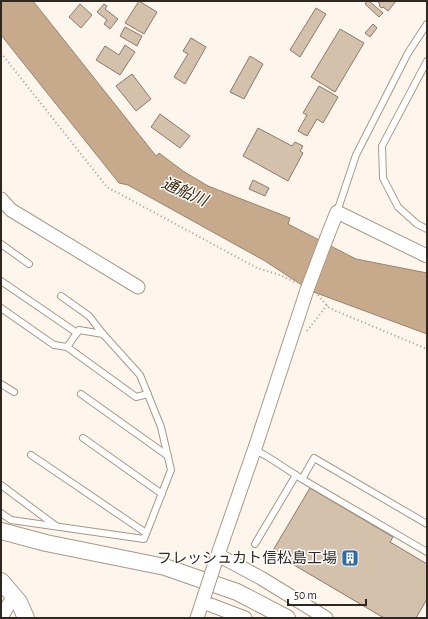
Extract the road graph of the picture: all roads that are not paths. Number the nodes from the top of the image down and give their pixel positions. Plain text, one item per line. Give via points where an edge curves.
1 (427, 24) edge
2 (427, 61) edge
3 (1, 199) edge
4 (337, 212) junction
5 (427, 229) edge
6 (1, 244) edge
7 (427, 256) edge
8 (29, 264) dead end
9 (1, 281) edge
10 (138, 287) dead end
11 (61, 296) dead end
12 (1, 308) edge
13 (77, 333) junction
14 (104, 334) junction
15 (67, 347) junction
16 (1, 384) edge
17 (14, 392) dead end
18 (81, 394) dead end
19 (148, 394) junction
20 (83, 438) dead end
21 (255, 450) junction
22 (31, 455) dead end
23 (168, 456) junction
24 (296, 475) junction
25 (302, 479) junction
26 (1, 485) edge
27 (162, 494) junction
28 (1, 512) edge
29 (427, 524) edge
30 (57, 526) junction
31 (1, 531) edge
32 (146, 533) junction
33 (255, 544) dead end
34 (427, 552) edge
35 (217, 559) junction
36 (1, 581) edge
37 (14, 596) junction
38 (203, 600) junction
39 (1, 617) edge
40 (26, 618) edge
41 (197, 618) edge
42 (245, 618) edge
43 (287, 618) edge
44 (326, 618) edge

1 - 4 lane via 408,54 356,155
2 - 5 lane via 382,146 383,178 398,207 417,224
3 - 10 street via 11,210
4 - 7 street
4 - 21 street, bridge via 308,289
6 - 8 lane
9 - 13 lane
11 - 14 lane via 89,316
12 - 15 lane via 54,345
13 - 14 lane via 79,330
13 - 15 lane
14 - 19 lane via 140,374
15 - 19 lane via 136,396
16 - 17 lane
18 - 23 lane
19 - 23 lane via 161,427
20 - 27 lane
21 - 24 lane
21 - 35 street
22 - 32 lane
23 - 27 lane via 171,470
24 - 25 lane
24 - 33 lane
25 - 29 lane via 314,458
25 - 34 lane
26 - 30 lane
27 - 32 lane
28 - 30 lane via 11,520
30 - 32 lane via 144,539
31 - 43 street via 46,543 165,567 237,592
35 - 38 street, bridge
35 - 44 street via 260,578
36 - 37 street
37 - 39 street
37 - 40 street
38 - 41 street
38 - 42 street

